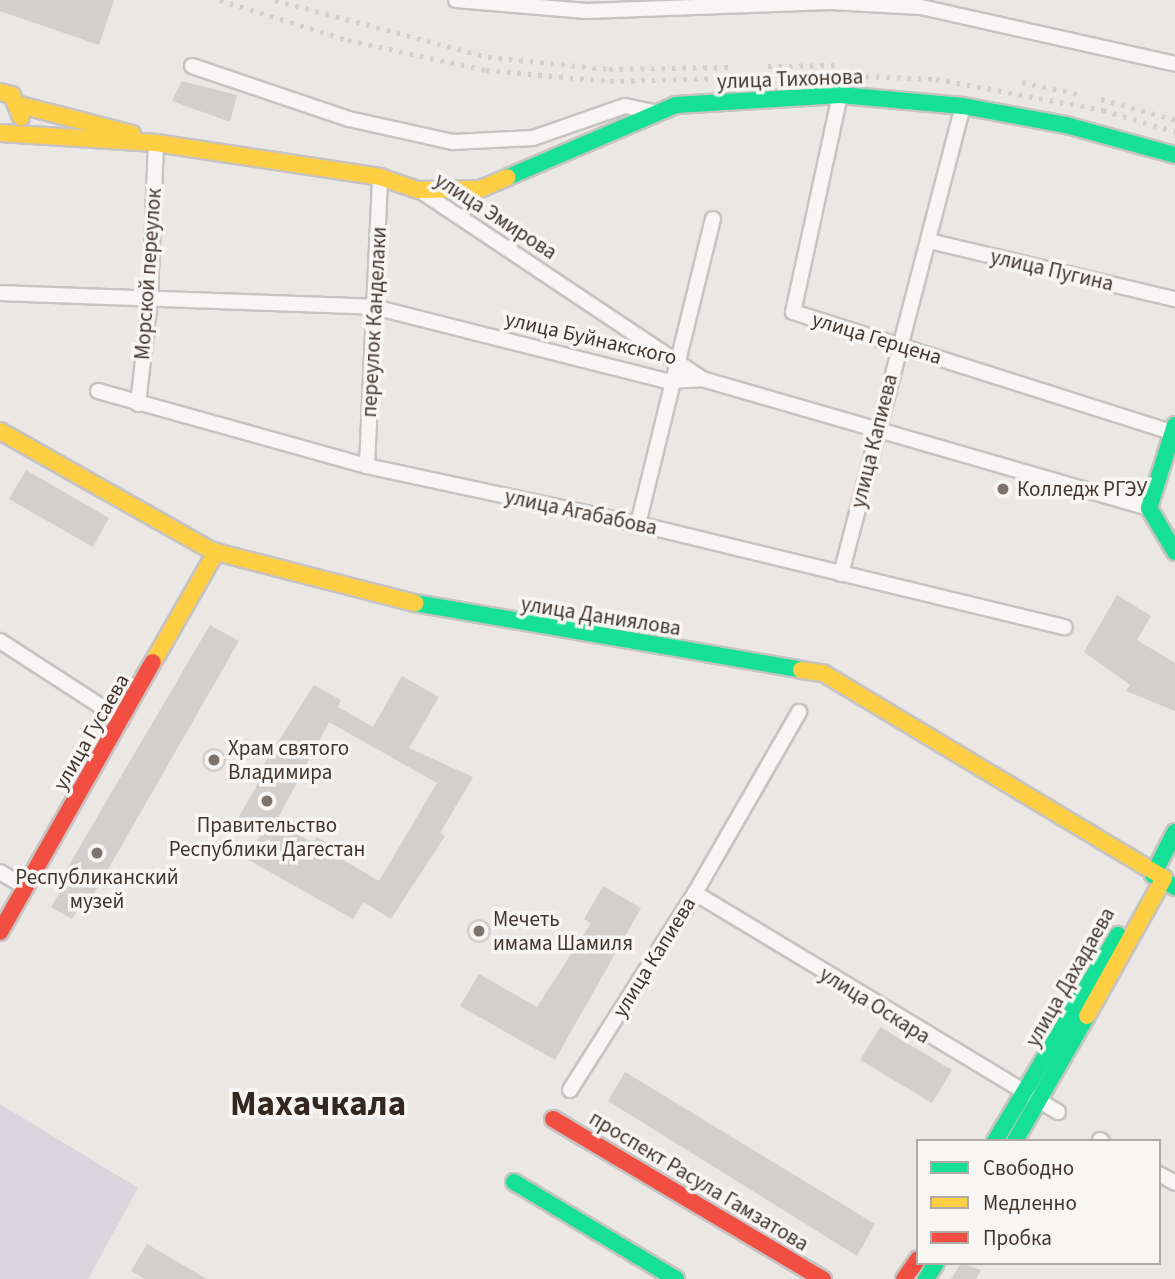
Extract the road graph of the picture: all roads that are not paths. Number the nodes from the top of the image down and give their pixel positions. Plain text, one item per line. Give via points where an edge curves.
1 (456, 0) edge
2 (831, 1) edge
3 (1175, 64) edge
4 (192, 66) dead end
5 (0, 92) edge
6 (840, 94) junction
7 (20, 105) junction
8 (964, 106) junction
9 (658, 113) junction
10 (6, 132) edge
11 (156, 143) junction
12 (1175, 155) edge
13 (380, 177) junction
14 (418, 190) junction
15 (713, 219) dead end
16 (929, 241) junction
17 (0, 293) edge
18 (150, 298) junction
19 (1175, 299) edge
20 (374, 307) junction
21 (899, 344) junction
22 (680, 363) junction
23 (702, 379) junction
24 (677, 380) junction
25 (98, 391) dead end
26 (138, 404) junction
27 (1173, 428) edge
28 (876, 429) junction
29 (0, 431) edge
30 (0, 437) edge
31 (367, 466) junction
32 (1149, 508) junction
33 (638, 524) junction
34 (1175, 552) edge
35 (213, 553) junction
36 (841, 573) junction
37 (1065, 627) dead end
38 (0, 641) edge
39 (799, 712) dead end
40 (120, 719) junction
41 (1175, 831) edge
42 (1175, 862) edge
43 (0, 872) edge
44 (1164, 879) edge
45 (23, 885) junction
46 (695, 893) junction
47 (0, 923) edge
48 (0, 932) edge
49 (570, 1090) dead end
50 (1033, 1098) junction
51 (1058, 1112) dead end
52 (554, 1119) dead end
53 (997, 1139) edge
54 (1016, 1139) edge
55 (514, 1182) dead end
56 (916, 1262) edge
57 (676, 1279) edge
58 (823, 1279) edge
59 (904, 1279) edge

1 - 2 street via 587,10
2 - 3 street via 921,7
4 - 9 street via 349,119 453,142 533,138 625,106
5 - 7 main road, улица Эмирова
6 - 8 main road, улица Тихонова
6 - 9 main road, улица Тихонова via 676,105
6 - 21 street, улица Герцена via 793,312
7 - 10 main road, улица Эмирова
7 - 11 main road, улица Эмирова via 120,129
8 - 12 main road, улица Тихонова via 1066,125
8 - 16 street, улица Капиева
9 - 14 main road, улица Тихонова via 480,189
10 - 11 main road, улица Эмирова
11 - 13 main road, улица Эмирова
11 - 18 street, Морской переулок
13 - 14 main road, улица Эмирова
13 - 20 street, переулок Канделаки
14 - 22 street, улица Эмирова
15 - 22 street
16 - 19 street, улица Пугина
16 - 21 street, улица Капиева
17 - 18 street, улица Буйнакского
18 - 20 street, улица Буйнакского
18 - 26 street, Морской переулок
20 - 24 street, улица Буйнакского
20 - 31 street, переулок Канделаки
21 - 27 street, улица Герцена
21 - 28 street, улица Капиева
22 - 23 street, улица Эмирова
22 - 24 street
23 - 24 street, улица Буйнакского
23 - 28 street, улица Буйнакского
24 - 33 street
25 - 26 street, улица Агабабова
26 - 31 street, улица Агабабова
27 - 32 main road
28 - 32 street, улица Буйнакского
28 - 36 street, улица Капиева
29 - 35 main road, улица Даниялова
30 - 35 main road, улица Даниялова
31 - 33 street, улица Агабабова
32 - 34 main road
33 - 36 street, улица Агабабова
35 - 40 main road, улица Гусаева
35 - 44 main road, улица Даниялова via 363,597 821,678
36 - 37 street, улица Агабабова
38 - 40 street
39 - 46 street, улица Капиева
40 - 45 main road, улица Гусаева
41 - 44 main road, улица Дахадаева
42 - 44 main road, улица Дахадаева
43 - 45 street
44 - 50 main road, улица Дахадаева
45 - 47 main road, улица Гусаева
45 - 48 main road, улица Гусаева
46 - 49 street, улица Капиева
46 - 50 street, улица Оскара
50 - 51 street, улица Оскара
50 - 53 main road, улица Дахадаева
50 - 54 main road, улица Дахадаева
52 - 58 main road, проспект Расула Гамзатова
55 - 57 main road
56 - 59 main road

